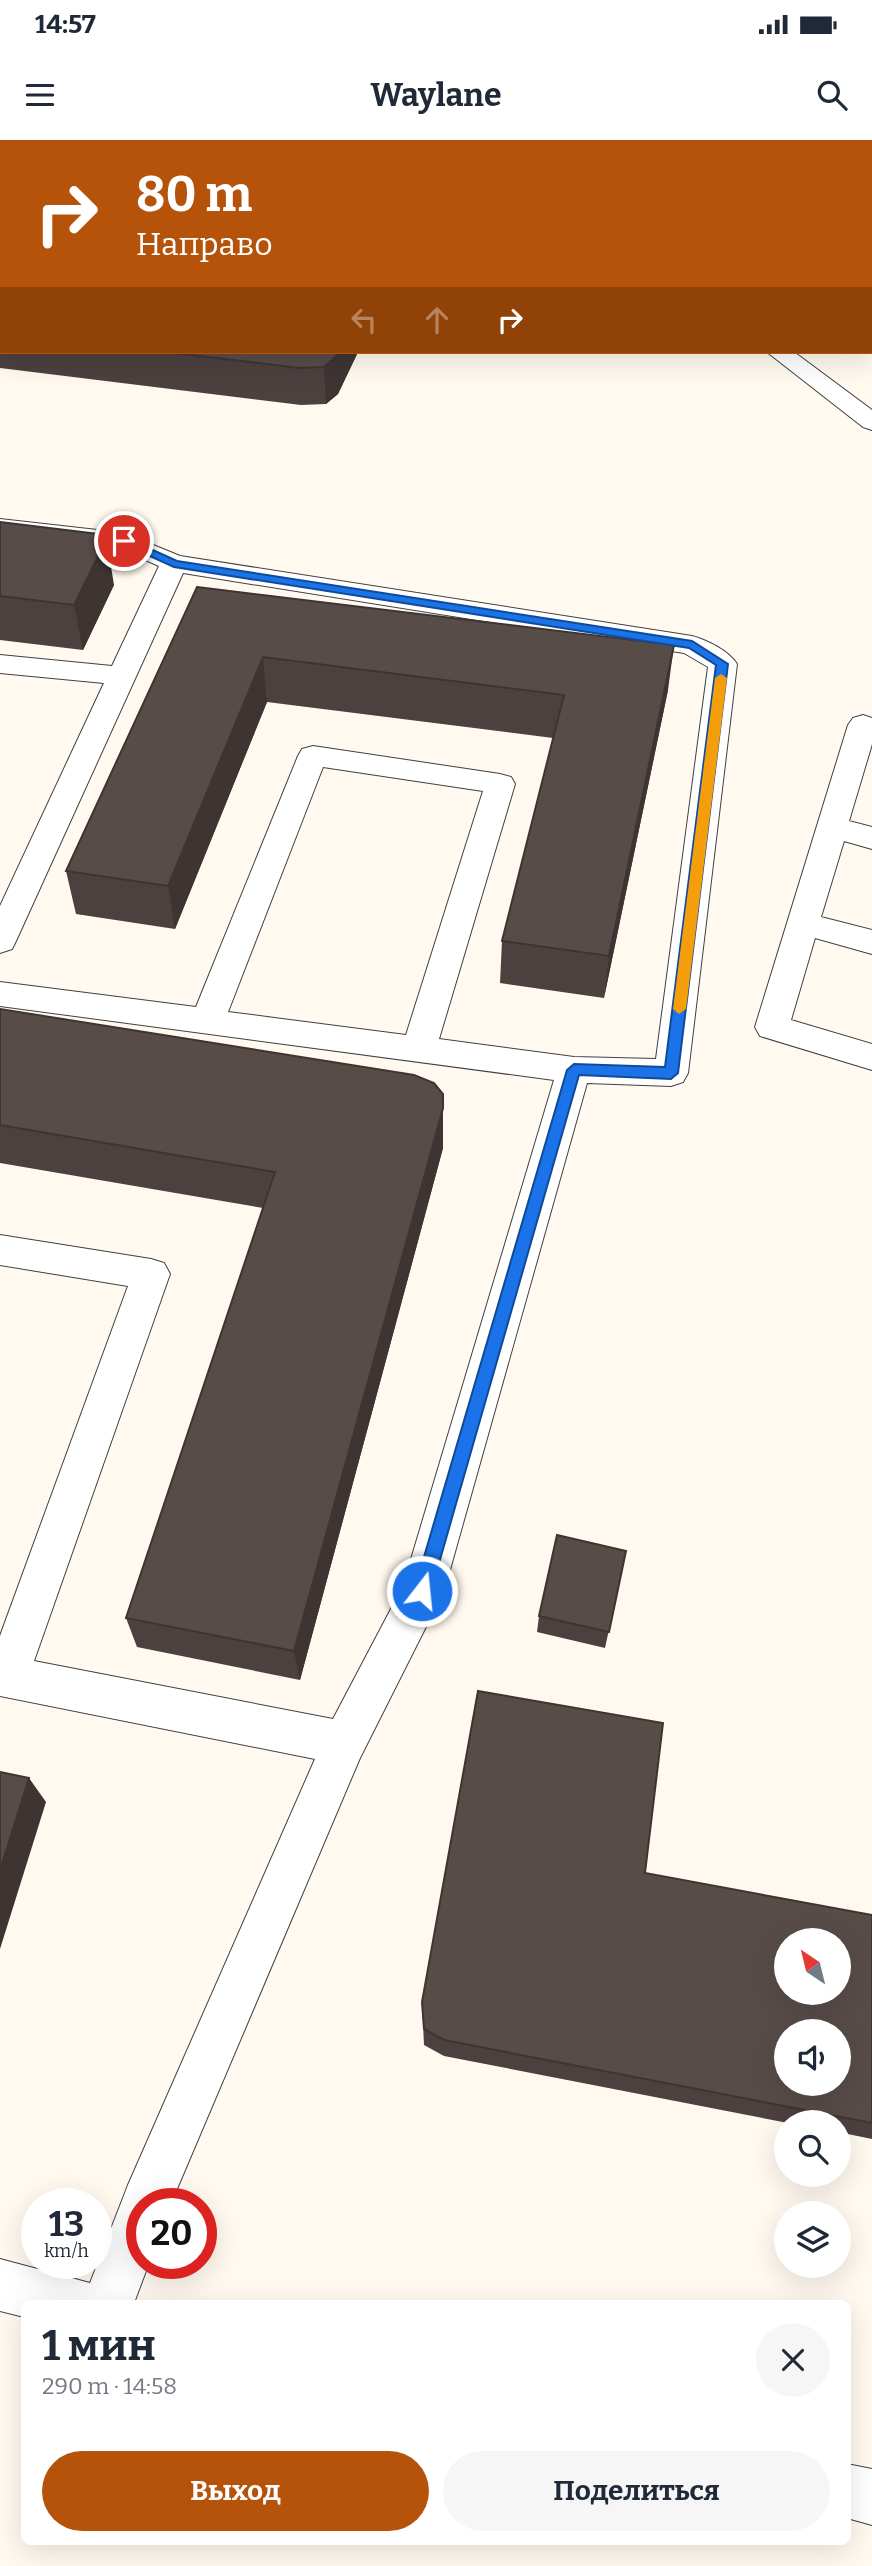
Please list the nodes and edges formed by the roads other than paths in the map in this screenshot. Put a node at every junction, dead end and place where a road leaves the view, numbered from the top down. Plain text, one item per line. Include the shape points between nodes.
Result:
1 (782, 354) edge
2 (872, 422) edge
3 (0, 527) edge
4 (174, 564) junction
5 (0, 664) edge
6 (122, 676) junction
7 (872, 728) edge
8 (832, 827) junction
9 (872, 838) edge
10 (803, 923) junction
11 (0, 941) edge
12 (872, 942) edge
13 (0, 994) edge
14 (207, 1021) junction
15 (419, 1049) junction
16 (872, 1057) edge
17 (574, 1070) junction
18 (0, 1250) edge
19 (4, 1675) edge
20 (344, 1743) junction
21 (152, 2188) edge
22 (126, 2257) edge
23 (0, 2285) edge
24 (63, 2300) edge
25 (109, 2300) edge
26 (851, 2492) edge
27 (872, 2497) edge

1 - 2 street
3 - 4 street via 124,541
4 - 6 street
4 - 17 street via 692,645 723,664 671,1073
5 - 6 street
6 - 11 street
7 - 8 street via 863,725
8 - 9 street
8 - 10 street
10 - 12 street
10 - 16 street via 772,1027
13 - 14 street
14 - 15 street
14 - 15 street via 313,756 500,783
15 - 17 street
17 - 20 street via 422,1591
18 - 19 street via 151,1274
19 - 20 street
20 - 21 street
22 - 25 street
23 - 24 street
26 - 27 street

